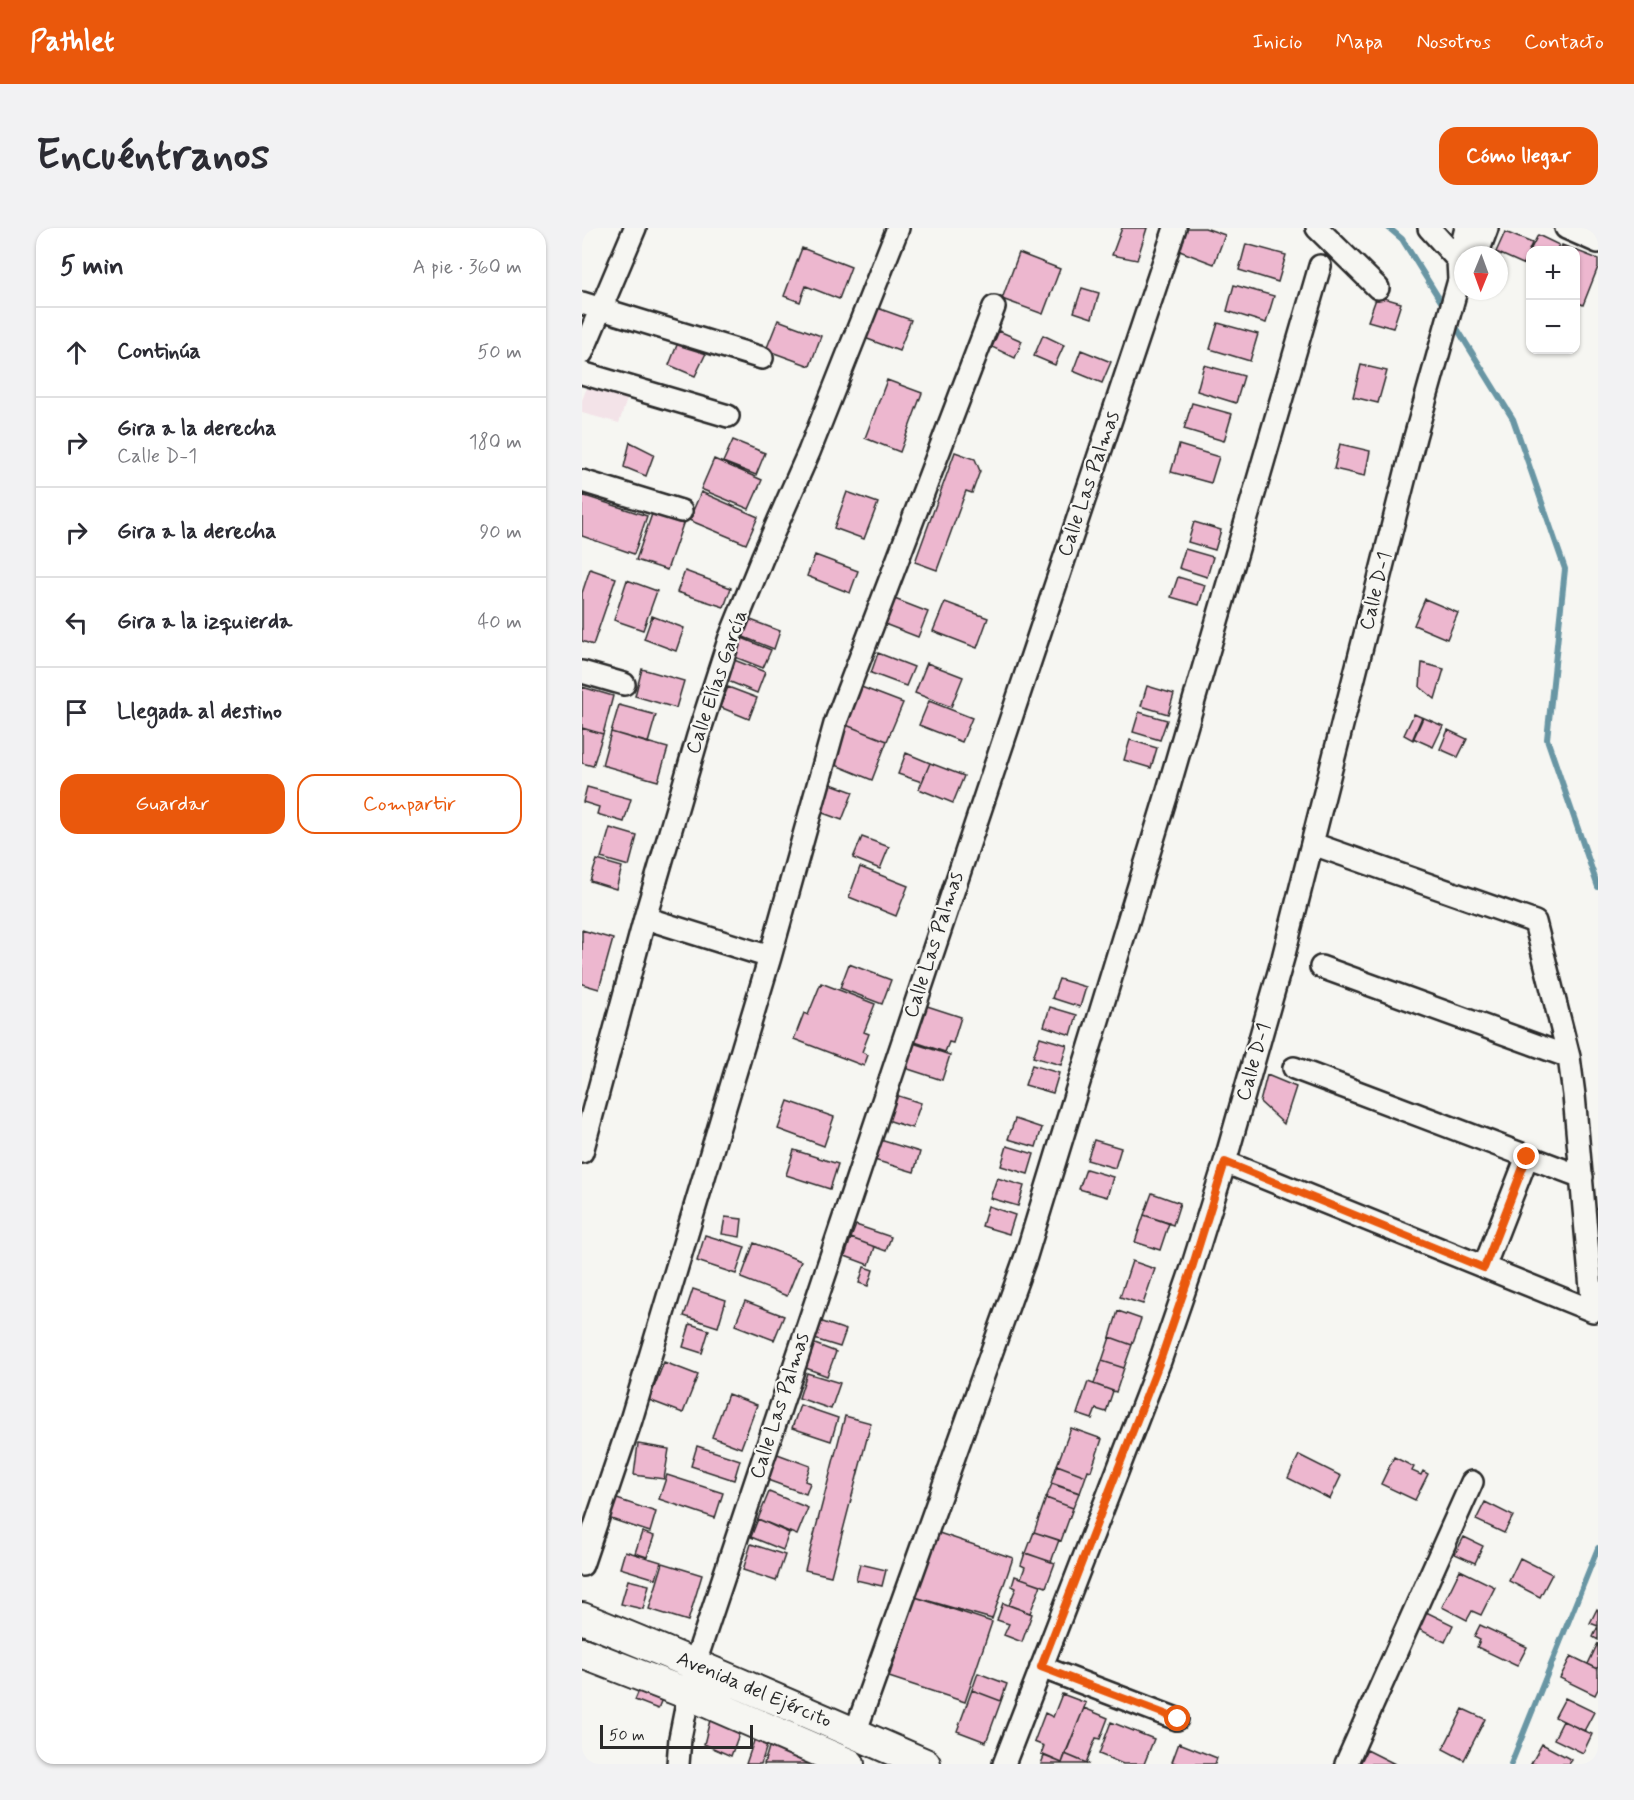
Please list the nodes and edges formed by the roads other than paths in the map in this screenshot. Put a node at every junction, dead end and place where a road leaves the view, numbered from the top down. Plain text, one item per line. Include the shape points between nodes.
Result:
1 (635, 228) edge
2 (898, 228) edge
3 (1175, 228) edge
4 (1317, 228) edge
5 (1430, 228) edge
6 (1466, 228) edge
7 (1487, 228) edge
8 (1566, 228) edge
9 (1598, 242) edge
10 (1465, 246) edge
11 (1477, 246) edge
12 (1454, 256) edge
13 (1320, 266) dead end
14 (1378, 288) dead end
15 (1454, 299) edge
16 (591, 306) edge
17 (994, 308) dead end
18 (582, 353) edge
19 (762, 358) dead end
20 (582, 373) edge
21 (728, 416) dead end
22 (582, 481) edge
23 (681, 511) dead end
24 (582, 672) edge
25 (624, 684) dead end
26 (1312, 844) junction
27 (645, 918) junction
28 (770, 957) junction
29 (1321, 967) dead end
30 (1569, 1057) junction
31 (1294, 1068) dead end
32 (582, 1152) edge
33 (1527, 1157) junction
34 (1225, 1162) junction
35 (1582, 1177) junction
36 (1484, 1268) junction
37 (1472, 1482) dead end
38 (582, 1565) edge
39 (582, 1618) edge
40 (582, 1653) edge
41 (695, 1663) junction
42 (1041, 1667) junction
43 (688, 1694) junction
44 (1178, 1719) dead end
45 (855, 1733) junction
46 (837, 1761) edge
47 (678, 1764) edge
48 (925, 1764) edge
49 (1004, 1764) edge
50 (1346, 1764) edge

1 - 16 street
2 - 27 street, Calle Elías García via 729,640
3 - 41 street, Calle Las Palmas
4 - 14 street
5 - 12 street
6 - 10 street
7 - 11 street
8 - 9 street
13 - 45 street via 1166,797 1026,1256
15 - 26 street, Calle D-1
16 - 18 street
16 - 19 street
17 - 28 street via 835,724
20 - 21 street
22 - 23 street
24 - 25 street
26 - 30 street via 1534,922
26 - 34 street, Calle D-1
27 - 28 street
27 - 32 street, Calle Elías García
28 - 38 street via 631,1420
29 - 30 street
30 - 35 street
31 - 33 street
33 - 35 street
33 - 36 street
34 - 36 street
34 - 42 street, Calle D-1 via 1160,1361
35 - 36 street via 1593,1311
37 - 50 street
39 - 41 main road, Avenida del Ejército
40 - 43 main road, Avenida del Ejército
41 - 43 street, Calle Las Palmas
41 - 45 main road, Avenida del Ejército
42 - 44 street
42 - 49 street, Calle D-1
43 - 46 main road, Avenida del Ejército
43 - 47 street, Calle Las Palmas
45 - 48 main road, Avenida del Ejército

